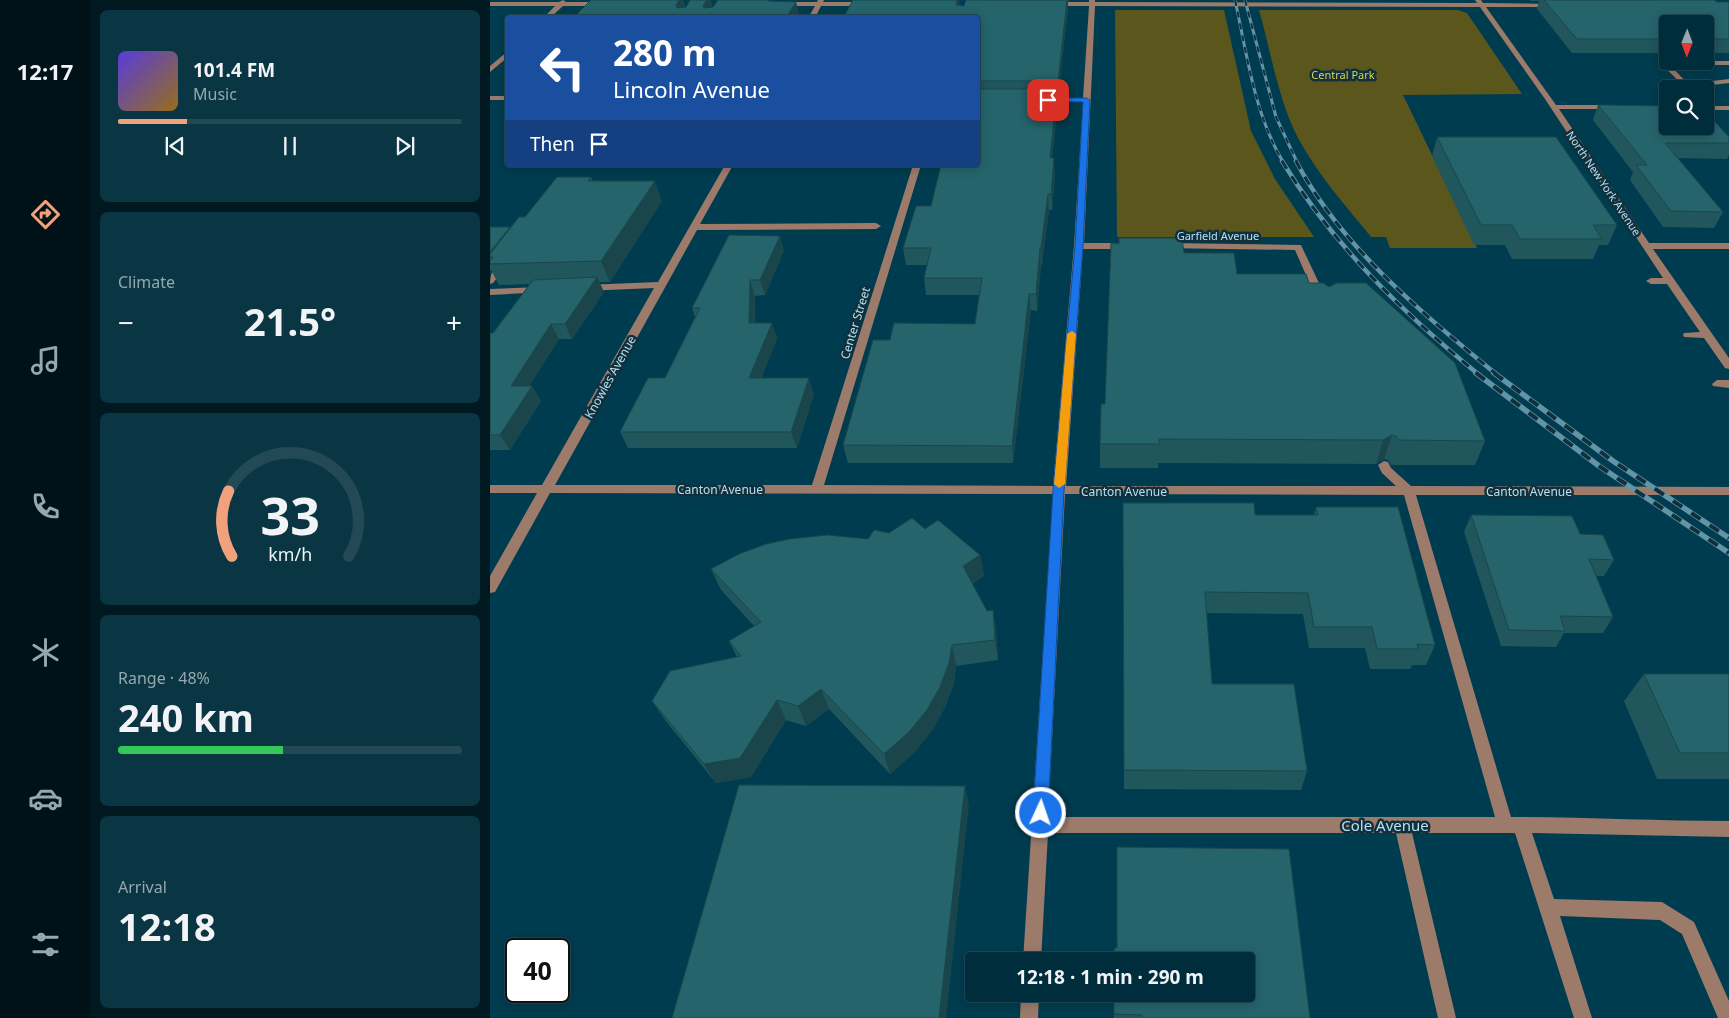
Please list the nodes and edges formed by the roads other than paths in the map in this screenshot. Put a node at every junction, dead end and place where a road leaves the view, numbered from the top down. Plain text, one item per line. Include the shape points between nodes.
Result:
1 (563, 2) edge
2 (820, 2) edge
3 (1092, 2) edge
4 (1305, 2) edge
5 (1355, 2) edge
6 (1480, 3) edge
7 (490, 4) edge
8 (608, 4) edge
9 (770, 4) edge
10 (878, 4) edge
11 (1044, 4) edge
12 (1561, 5) edge
13 (549, 15) edge
14 (813, 15) edge
15 (505, 56) edge
16 (1729, 63) edge
17 (490, 70) edge
18 (1729, 81) edge
19 (490, 98) edge
20 (505, 98) edge
21 (1036, 100) edge
22 (1086, 100) junction
23 (1554, 107) junction
24 (1618, 107) edge
25 (1714, 108) edge
26 (1729, 108) edge
27 (728, 167) edge
28 (916, 167) edge
29 (876, 226) dead end
30 (695, 227) junction
31 (1079, 246) junction
32 (1134, 246) edge
33 (1154, 246) edge
34 (1646, 246) junction
35 (1729, 246) edge
36 (508, 258) edge
37 (490, 281) edge
38 (1651, 281) dead end
39 (1670, 281) junction
40 (662, 285) junction
41 (557, 289) edge
42 (576, 289) edge
43 (490, 292) edge
44 (1325, 306) edge
45 (1688, 335) dead end
46 (1707, 335) junction
47 (1729, 366) edge
48 (1717, 384) dead end
49 (1729, 384) edge
50 (1384, 464) edge
51 (548, 488) junction
52 (490, 489) edge
53 (817, 489) junction
54 (1059, 491) junction
55 (1410, 491) junction
56 (1729, 491) edge
57 (490, 588) edge
58 (1040, 825) junction
59 (1402, 825) junction
60 (1513, 825) junction
61 (1729, 829) edge
62 (1548, 907) junction
63 (1033, 952) edge
64 (1029, 1002) edge
65 (1028, 1018) edge
66 (1447, 1018) edge
67 (1583, 1018) edge
68 (1727, 1018) edge

1 - 7 street
1 - 8 street
1 - 13 street
2 - 9 street
2 - 10 street
2 - 14 street
3 - 4 street
3 - 11 street
3 - 22 street
4 - 5 street
5 - 6 street
6 - 12 street
6 - 23 street, North New York Avenue
15 - 17 street
16 - 18 street via 1664,63 1686,86
19 - 20 street
21 - 22 street
22 - 31 street
23 - 24 street
23 - 34 street, North New York Avenue
25 - 26 street
27 - 30 street, Knowles Avenue
28 - 53 street, Center Street
29 - 30 street
30 - 40 street, Knowles Avenue
31 - 32 street
31 - 54 street
33 - 44 street, Garfield Avenue via 1298,246
34 - 35 street
34 - 39 street, North New York Avenue
36 - 37 street
38 - 39 street
39 - 46 street, North New York Avenue
40 - 42 street
40 - 51 street, Knowles Avenue
41 - 43 street
45 - 46 street
46 - 47 street, North New York Avenue
48 - 49 street
50 - 55 street via 1386,470
51 - 52 street, Canton Avenue
51 - 53 street, Canton Avenue
51 - 57 street, Knowles Avenue
53 - 54 street, Canton Avenue
54 - 55 street, Canton Avenue
54 - 58 street
55 - 56 street, Canton Avenue
55 - 60 street
58 - 59 street, Cole Avenue
58 - 63 street
59 - 60 street, Cole Avenue
59 - 66 street
60 - 61 street, Cole Avenue
60 - 62 street
62 - 67 street
62 - 68 street via 1662,911 1688,928
64 - 65 street

